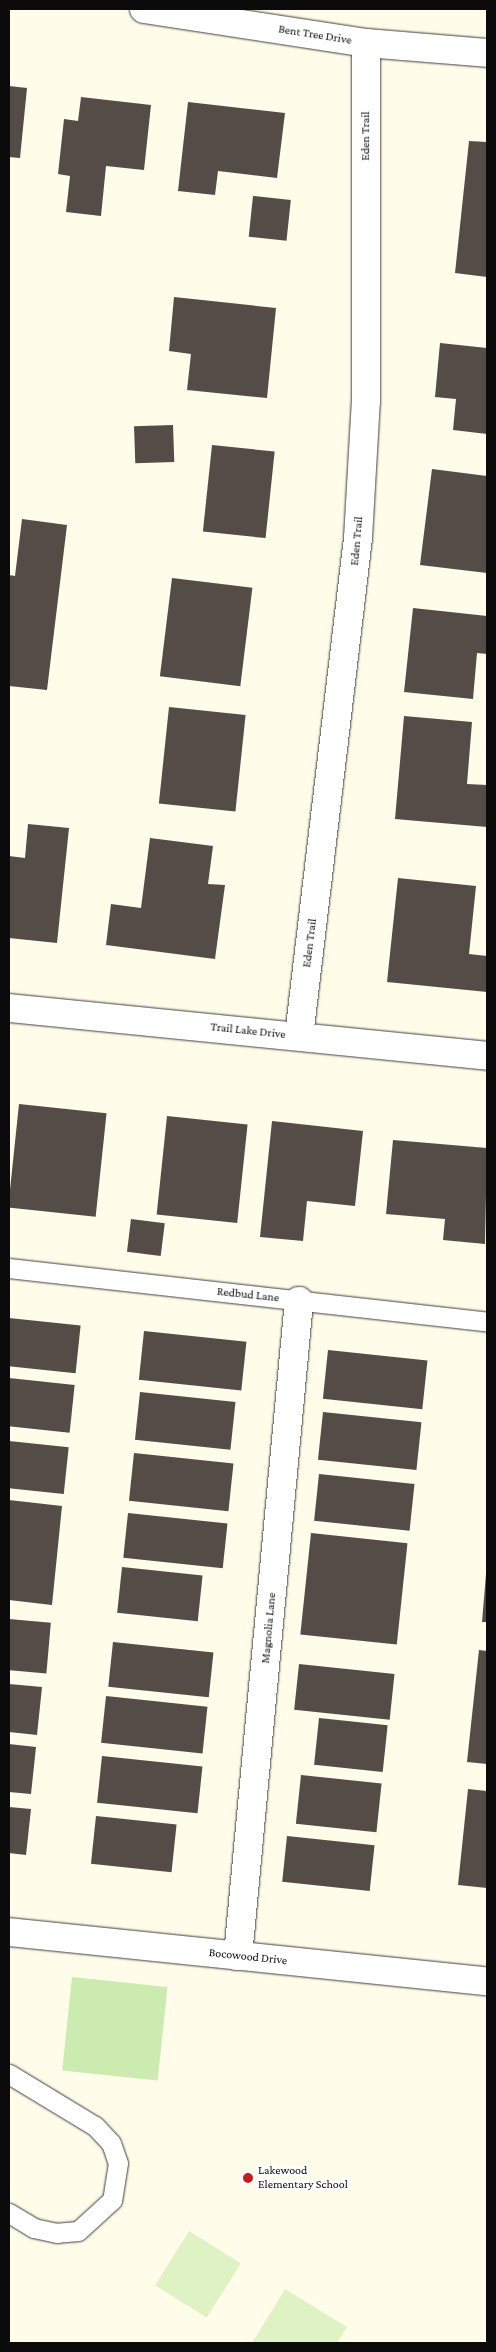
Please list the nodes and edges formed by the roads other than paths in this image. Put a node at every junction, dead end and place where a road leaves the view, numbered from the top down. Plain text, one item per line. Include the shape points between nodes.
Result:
1 (144, 9) edge
2 (366, 42) junction
3 (487, 53) edge
4 (9, 1008) edge
5 (299, 1036) junction
6 (487, 1056) edge
7 (9, 1268) edge
8 (299, 1301) junction
9 (487, 1322) edge
10 (9, 1932) edge
11 (238, 1956) junction
12 (487, 1981) edge
13 (9, 2074) edge
14 (9, 2212) edge

1 - 2 street, Bent Tree Drive
2 - 3 street, Bent Tree Drive
2 - 5 street, Eden Trail via 366,401 358,538
4 - 5 street, Trail Lake Drive
5 - 6 street, Trail Lake Drive
7 - 8 lane, Redbud Lane
8 - 9 lane, Redbud Lane
8 - 11 street, Magnolia Lane
10 - 11 street, Bocowood Drive
11 - 12 street, Bocowood Drive
13 - 14 lane via 95,2126 111,2143 118,2163 112,2200 78,2231 57,2233 34,2228

